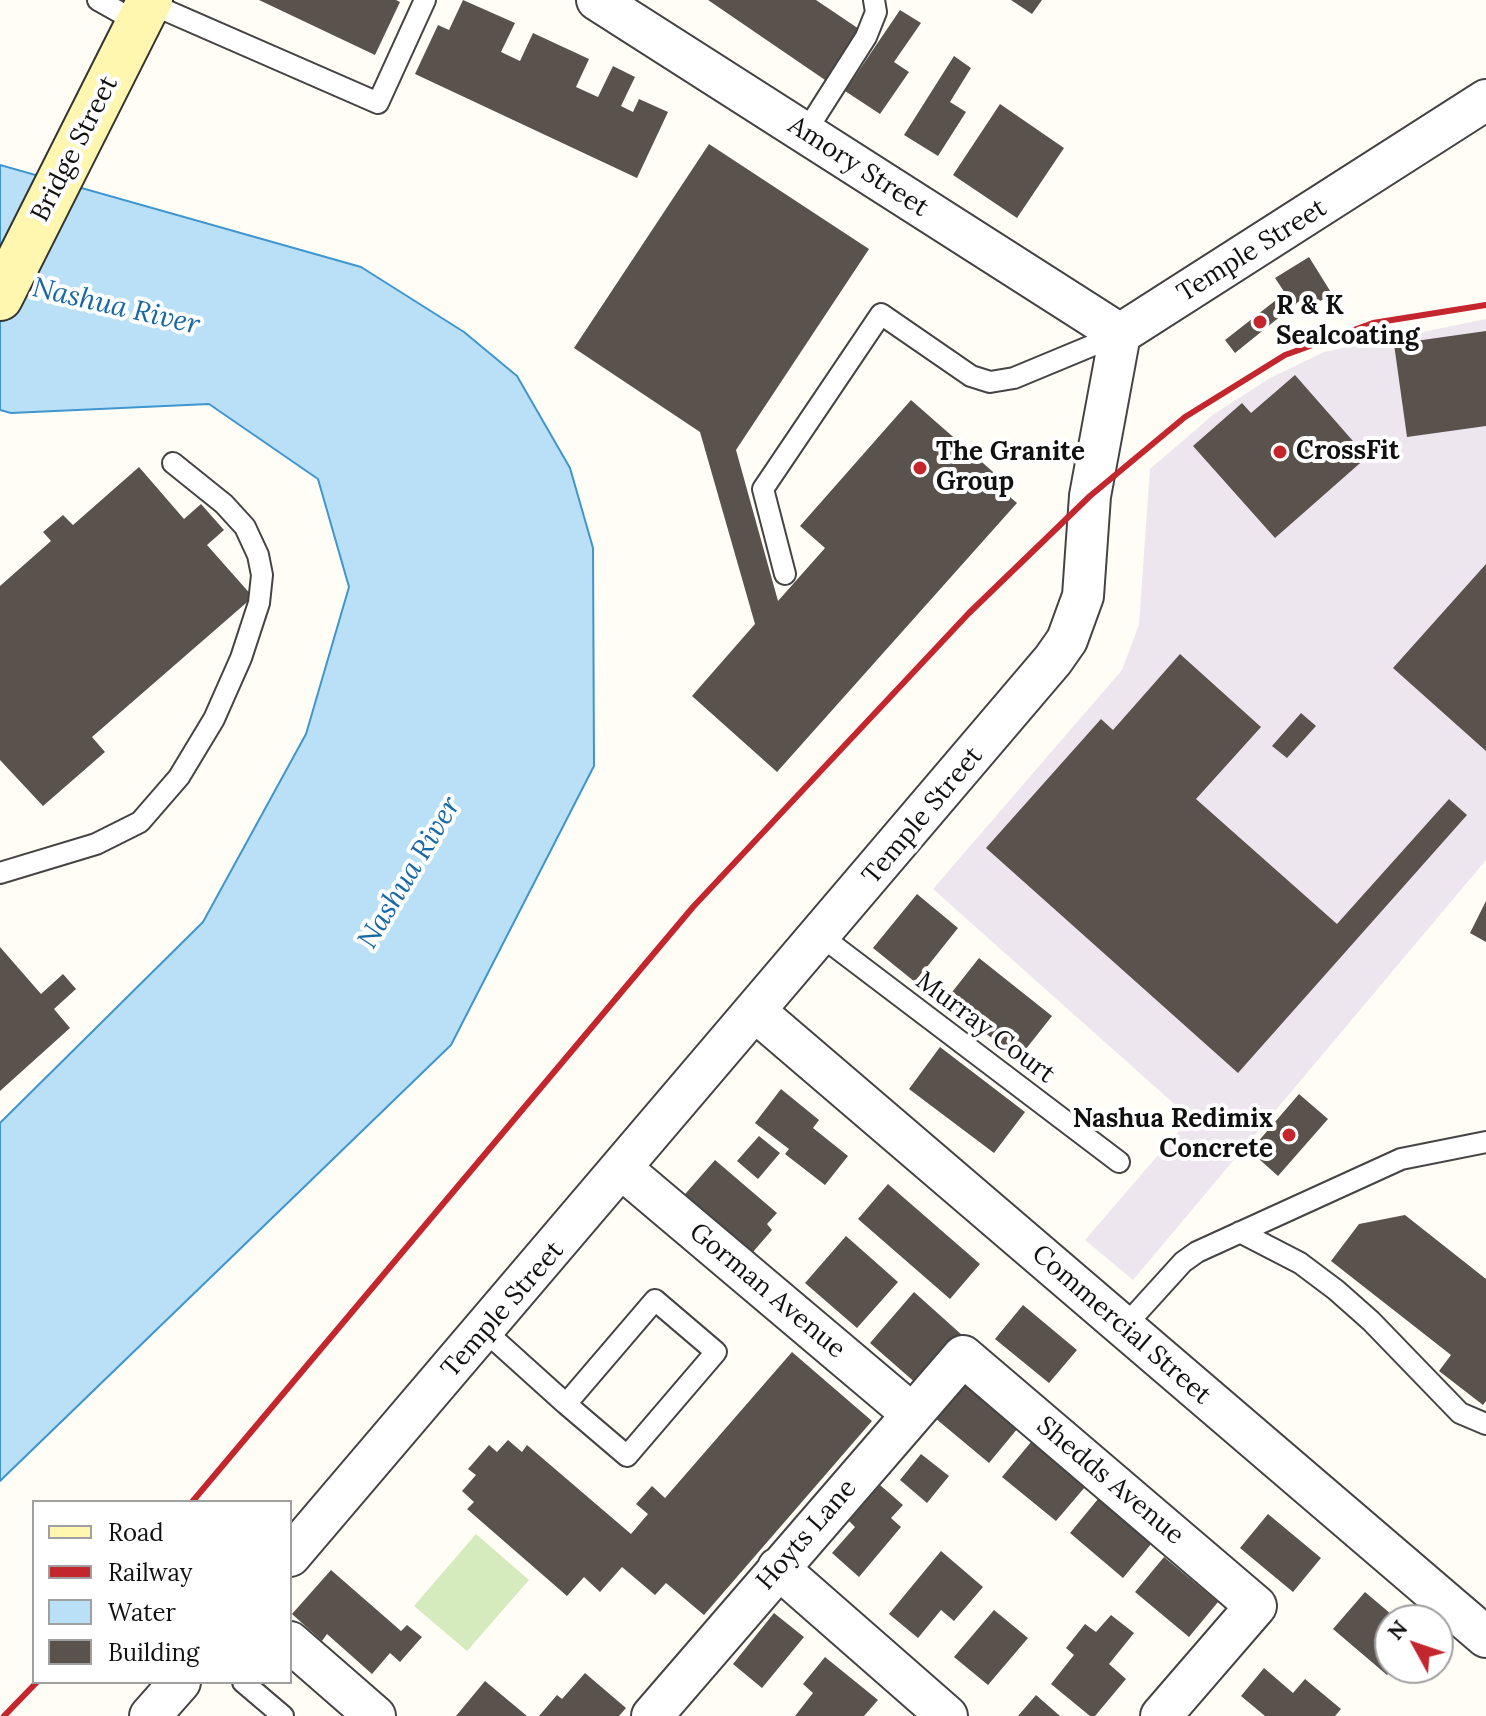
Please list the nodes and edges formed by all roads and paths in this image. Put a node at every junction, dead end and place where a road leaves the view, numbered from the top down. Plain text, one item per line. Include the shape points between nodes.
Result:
1 (98, 0) edge
2 (425, 0) edge
3 (597, 0) edge
4 (874, 0) edge
5 (146, 9) edge
6 (644, 12) edge
7 (1486, 100) edge
8 (805, 133) junction
9 (0, 298) edge
10 (1120, 334) junction
11 (173, 463) dead end
12 (785, 574) dead end
13 (0, 873) edge
14 (821, 936) junction
15 (756, 1012) junction
16 (1486, 1142) edge
17 (1119, 1162) dead end
18 (622, 1169) junction
19 (1240, 1232) junction
20 (1124, 1327) junction
21 (485, 1331) junction
22 (963, 1356) joint
23 (566, 1404) junction
24 (911, 1413) junction
25 (1486, 1424) edge
26 (292, 1554) edge
27 (778, 1568) junction
28 (1486, 1637) edge
29 (292, 1644) edge
30 (178, 1684) edge
31 (245, 1684) edge
32 (150, 1716) edge
33 (283, 1716) edge
34 (375, 1716) edge
35 (652, 1716) edge
36 (947, 1716) edge
37 (1161, 1716) edge

1 - 5 lane
2 - 5 lane via 378,103
3 - 6 street, Amory Street
4 - 8 lane via 876,12 866,37
5 - 9 street, Bridge Street
6 - 8 street, Amory Street
7 - 10 street, Temple Street
8 - 10 street, Amory Street
10 - 12 lane via 1014,378 990,382 971,376 881,314 763,489
10 - 14 street, Temple Street via 1090,496 1083,596 1067,640
11 - 13 lane via 224,504 245,527 258,555 259,603 241,658 214,719 179,777 140,822 96,844
14 - 15 street, Temple Street
14 - 17 lane, Murray Court
15 - 18 street, Temple Street
15 - 20 street, Commercial Street
16 - 19 lane via 1401,1159
18 - 21 street, Temple Street
18 - 24 street, Gorman Avenue
19 - 20 lane via 1183,1262
19 - 25 lane via 1300,1263 1336,1290 1460,1413
20 - 28 street, Commercial Street
21 - 23 lane
21 - 26 street, Temple Street
22 - 24 street, Hoyts Lane
22 - 37 street, Shedds Avenue via 1256,1606
23 - 23 lane via 627,1456 716,1352 655,1300
24 - 27 street, Hoyts Lane
27 - 35 street, Hoyts Lane
27 - 36 street
29 - 34 street
30 - 32 street
31 - 33 lane

